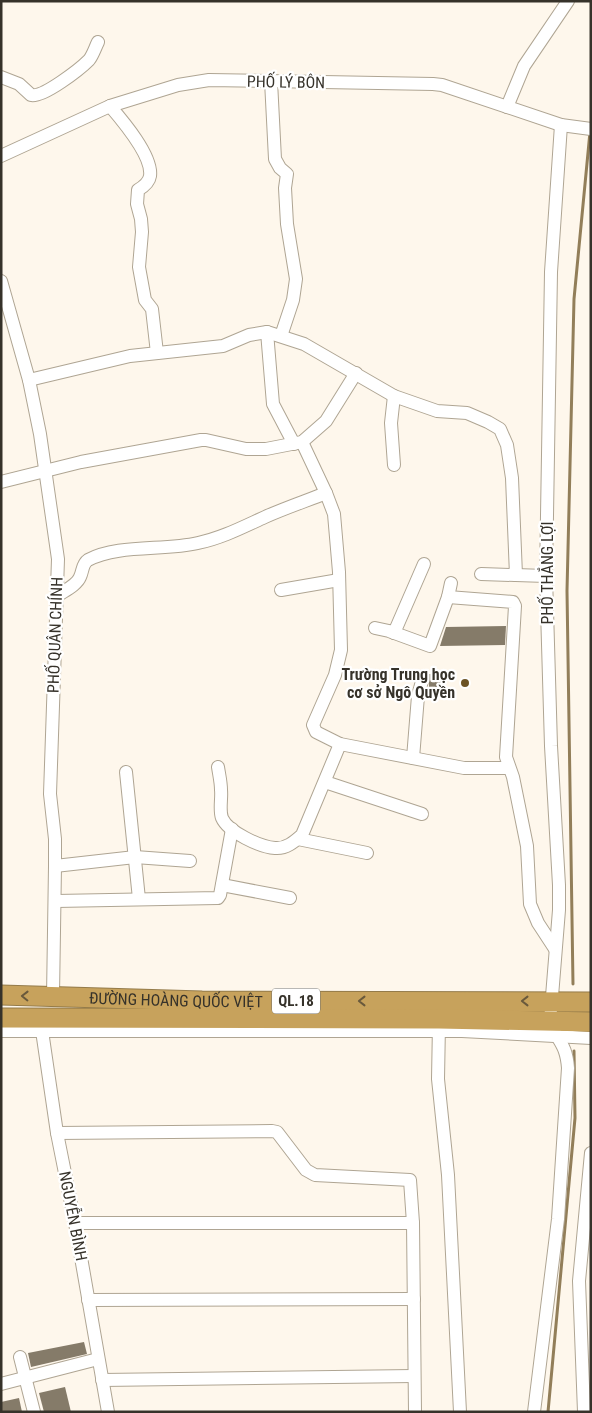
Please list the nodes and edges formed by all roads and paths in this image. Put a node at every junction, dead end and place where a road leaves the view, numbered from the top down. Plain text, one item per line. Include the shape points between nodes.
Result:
1 (568, 1) edge
2 (98, 42) dead end
3 (1, 77) edge
4 (271, 81) junction
5 (110, 106) junction
6 (507, 107) junction
7 (561, 125) junction
8 (585, 128) edge
9 (1, 156) edge
10 (1, 281) edge
11 (268, 332) junction
12 (281, 336) junction
13 (158, 353) junction
14 (356, 373) junction
15 (29, 380) junction
16 (394, 396) junction
17 (298, 443) junction
18 (394, 465) dead end
19 (46, 472) junction
20 (1, 482) edge
21 (326, 493) junction
22 (424, 564) dead end
23 (481, 574) dead end
24 (516, 575) junction
25 (546, 576) junction
26 (339, 580) junction
27 (451, 583) dead end
28 (281, 590) dead end
29 (57, 596) junction
30 (448, 597) junction
31 (374, 628) dead end
32 (394, 633) junction
33 (422, 681) dead end
34 (340, 744) junction
35 (413, 758) junction
36 (218, 767) dead end
37 (509, 768) junction
38 (126, 772) dead end
39 (325, 782) junction
40 (422, 814) dead end
41 (232, 829) junction
42 (298, 839) junction
43 (367, 852) dead end
44 (135, 858) junction
45 (190, 861) dead end
46 (55, 866) junction
47 (222, 885) junction
48 (290, 898) dead end
49 (139, 899) junction
50 (56, 901) junction
51 (555, 949) junction
52 (1, 995) edge
53 (53, 996) junction
54 (551, 1001) junction
55 (591, 1002) edge
56 (1, 1018) edge
57 (591, 1022) edge
58 (41, 1025) junction
59 (439, 1025) junction
60 (554, 1029) junction
61 (1, 1031) edge
62 (591, 1038) edge
63 (57, 1133) junction
64 (590, 1160) edge
65 (75, 1223) junction
66 (413, 1223) junction
67 (414, 1299) junction
68 (88, 1300) junction
69 (20, 1357) dead end
70 (98, 1360) junction
71 (414, 1376) junction
72 (26, 1377) junction
73 (102, 1380) junction
74 (1, 1384) edge
75 (34, 1412) edge
76 (108, 1412) edge
77 (415, 1412) edge
78 (460, 1412) edge
79 (534, 1412) edge
80 (584, 1412) edge

1 - 6 street via 524,66
2 - 3 street via 90,59 40,94 31,95 19,84
4 - 5 street, PHỐ LÝ BÔN via 196,81
4 - 6 street, PHỐ LÝ BÔN via 433,84
4 - 12 street via 275,159 287,174 287,224 296,279
5 - 9 street, PHỐ LÝ BÔN
5 - 13 street via 129,129 149,168 148,182 138,190 142,232 140,267 145,300 152,309
6 - 7 street, PHỐ LÝ BÔN
7 - 8 street, PHỐ LÝ BÔN
7 - 25 street, PHỐ THẮNG LỢI via 551,272
10 - 15 street, PHỐ QUÂN CHÍNH
11 - 12 street
11 - 13 street via 249,335 223,346
11 - 17 street via 273,404
12 - 14 street via 304,344
13 - 15 street via 130,356
14 - 16 street
14 - 17 street via 326,421
15 - 19 street, PHỐ QUÂN CHÍNH
16 - 18 street via 391,423
16 - 24 street via 437,411 468,413 500,429 507,445 512,478
17 - 19 street via 246,449 201,440 81,462
17 - 21 street
19 - 20 street
19 - 29 street, PHỐ QUÂN CHÍNH via 58,559
21 - 26 street via 334,514
21 - 29 street via 199,543 171,548 129,549 89,560 77,581
22 - 32 street
23 - 24 street
24 - 25 street
25 - 51 street, PHỐ THẮNG LỢI via 559,885
26 - 28 street
26 - 34 street via 341,650 335,675 312,725 316,732
27 - 30 street
29 - 46 street, PHỐ QUÂN CHÍNH via 50,794
30 - 32 street via 430,646
30 - 37 street via 512,602 515,606 506,757
31 - 32 street
33 - 35 street
34 - 35 street
34 - 39 street
35 - 37 street via 464,768
36 - 41 street via 222,791 221,817
37 - 51 street via 527,846 530,904
38 - 44 street
39 - 40 street
39 - 42 street
41 - 42 street via 259,844 275,848
41 - 47 street
42 - 43 street
44 - 45 street
44 - 46 street
44 - 49 street
46 - 50 street, PHỐ QUÂN CHÍNH
47 - 48 street
47 - 49 street via 218,898
49 - 50 street
50 - 53 street, PHỐ QUÂN CHÍNH
51 - 54 street, PHỐ THẮNG LỢI
53 -> 52 highway, ĐƯỜNG HOÀNG QUỐC VIỆT / QL.18
54 -> 53 highway, ĐƯỜNG HOÀNG QUỐC VIỆT / QL.18 via 202,1001
54 - 55 highway, ĐƯỜNG HOÀNG QUỐC VIỆT / QL.18
54 - 60 street, PHỐ THẮNG LỢI
56 - 58 highway, ĐƯỜNG HOÀNG QUỐC VIỆT / QL.18
57 - 60 highway, ĐƯỜNG HOÀNG QUỐC VIỆT / QL.18
58 - 59 highway, ĐƯỜNG HOÀNG QUỐC VIỆT / QL.18
58 - 61 street
58 - 63 street, NGUYỄN BÌNH
59 - 60 highway, ĐƯỜNG HOÀNG QUỐC VIỆT / QL.18
59 - 78 street via 438,1079 448,1175
60 - 62 street
60 - 79 street via 567,1054 567,1085 558,1218
63 - 65 street, NGUYỄN BÌNH
63 - 66 street via 278,1132 306,1170 315,1175 410,1180
64 - 80 street via 579,1281
65 - 66 street
65 - 68 street, NGUYỄN BÌNH
66 - 67 street
67 - 68 street
67 - 71 street
68 - 70 street, NGUYỄN BÌNH
69 - 72 street
70 - 72 street
70 - 73 street, NGUYỄN BÌNH
71 - 73 street
71 - 77 street
72 - 74 street
72 - 75 street
73 - 76 street, NGUYỄN BÌNH

